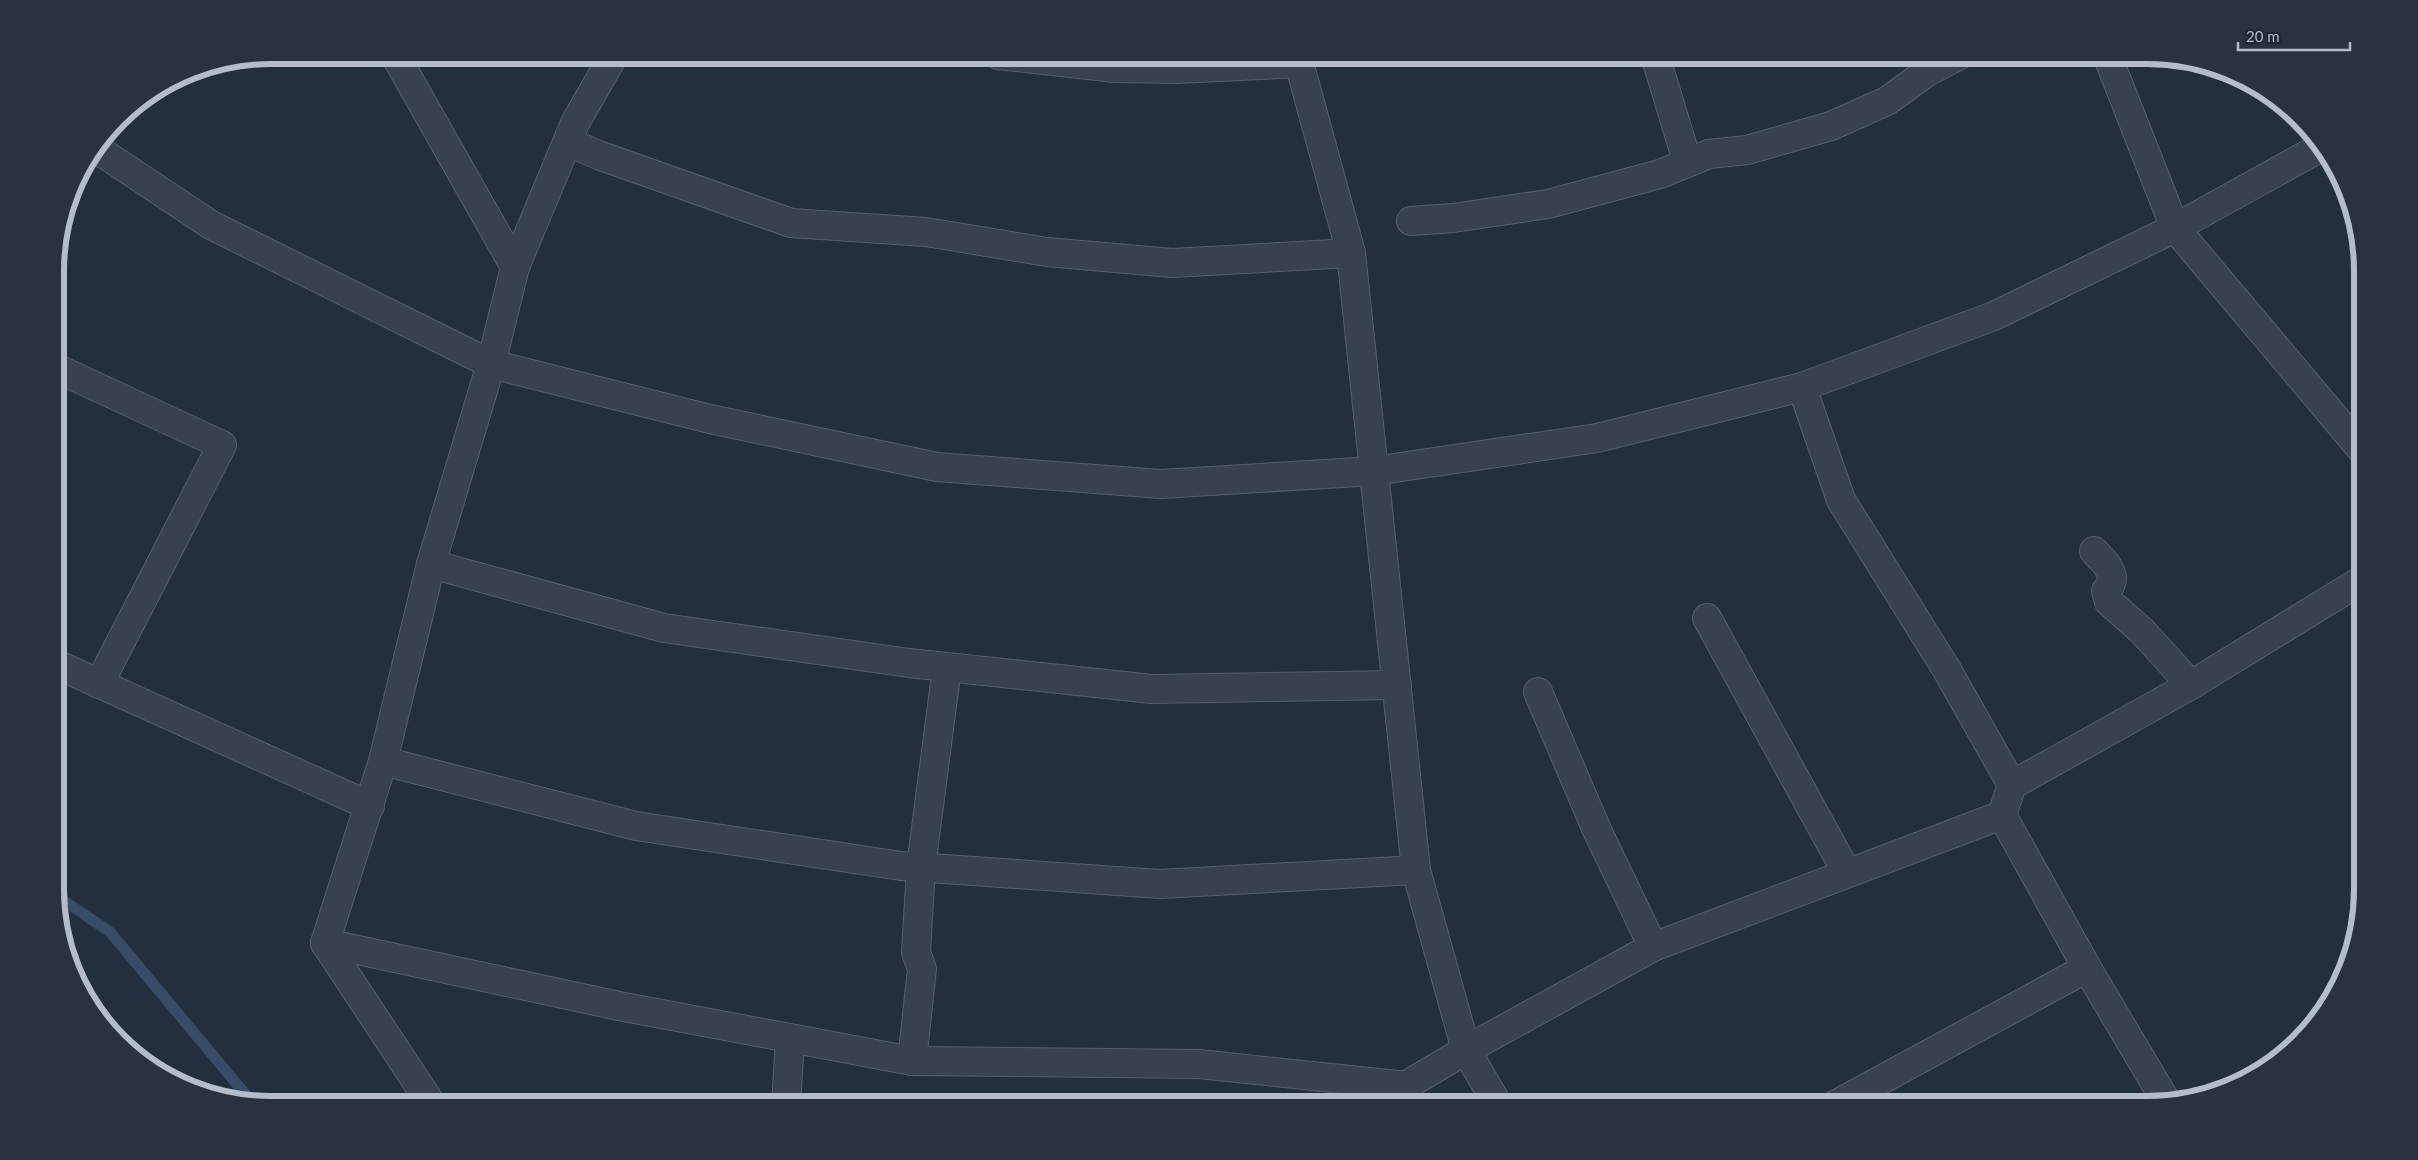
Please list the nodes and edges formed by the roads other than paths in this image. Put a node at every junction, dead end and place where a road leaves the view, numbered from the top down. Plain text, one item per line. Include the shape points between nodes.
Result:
1 (400, 64) edge
2 (609, 64) edge
3 (1079, 64) edge
4 (1238, 64) edge
5 (1299, 64) edge
6 (1658, 64) edge
7 (1943, 64) edge
8 (2110, 64) edge
9 (568, 142) junction
10 (2315, 150) edge
11 (102, 152) edge
12 (1688, 161) junction
13 (1411, 221) dead end
14 (2175, 228) junction
15 (1351, 253) junction
16 (515, 267) junction
17 (491, 364) junction
18 (64, 372) edge
19 (1802, 387) junction
20 (2354, 441) edge
21 (1374, 471) junction
22 (2094, 551) dead end
23 (431, 564) junction
24 (2354, 585) edge
25 (1707, 618) dead end
26 (947, 667) junction
27 (64, 668) edge
28 (99, 684) junction
29 (1397, 685) junction
30 (2191, 685) junction
31 (1538, 692) dead end
32 (383, 760) junction
33 (2012, 785) junction
34 (370, 806) junction
35 (2002, 815) junction
36 (921, 867) junction
37 (1416, 870) junction
38 (1847, 873) junction
39 (325, 943) junction
40 (1653, 947) junction
41 (2087, 968) junction
42 (790, 1039) junction
43 (1466, 1050) junction
44 (912, 1061) junction
45 (1407, 1086) junction
46 (426, 1096) edge
47 (787, 1096) edge
48 (1389, 1096) edge
49 (1493, 1096) edge
50 (1852, 1096) edge
51 (2162, 1096) edge

1 - 16 street
2 - 9 street via 575,123
3 - 4 street via 1177,69
5 - 15 street
6 - 12 street
7 - 12 street via 1887,101 1831,126 1755,148 1709,154
8 - 14 street
9 - 15 street via 791,223 926,232 1047,252 1172,263
9 - 16 street
10 - 14 street
11 - 17 street via 211,225
12 - 13 street via 1660,174 1530,208
14 - 19 street via 1994,316
14 - 20 street
15 - 21 street
16 - 17 street
17 - 21 street via 710,419 936,467 1160,484
17 - 23 street
18 - 28 street via 222,445
19 - 21 street via 1597,438
19 - 33 street via 1841,500 1946,670
21 - 29 street
22 - 30 street via 2106,563 2112,577 2111,586 2106,591 2109,602 2142,631
23 - 26 street via 664,628
23 - 32 street
24 - 30 street
25 - 38 street
26 - 29 street via 1152,689
26 - 36 street
27 - 28 street
28 - 34 street
29 - 37 street
30 - 33 street
31 - 40 street via 1596,828
32 - 34 street
32 - 36 street via 636,826
33 - 35 street
34 - 39 street
35 - 38 street
35 - 41 street
36 - 37 street via 1160,884
36 - 44 street via 916,952 922,969
37 - 43 street
38 - 40 street
39 - 42 street
39 - 46 street
40 - 43 street
41 - 50 street
41 - 51 street
42 - 44 street
42 - 47 street
43 - 45 street
43 - 49 street
44 - 45 street via 1199,1064
45 - 48 street

